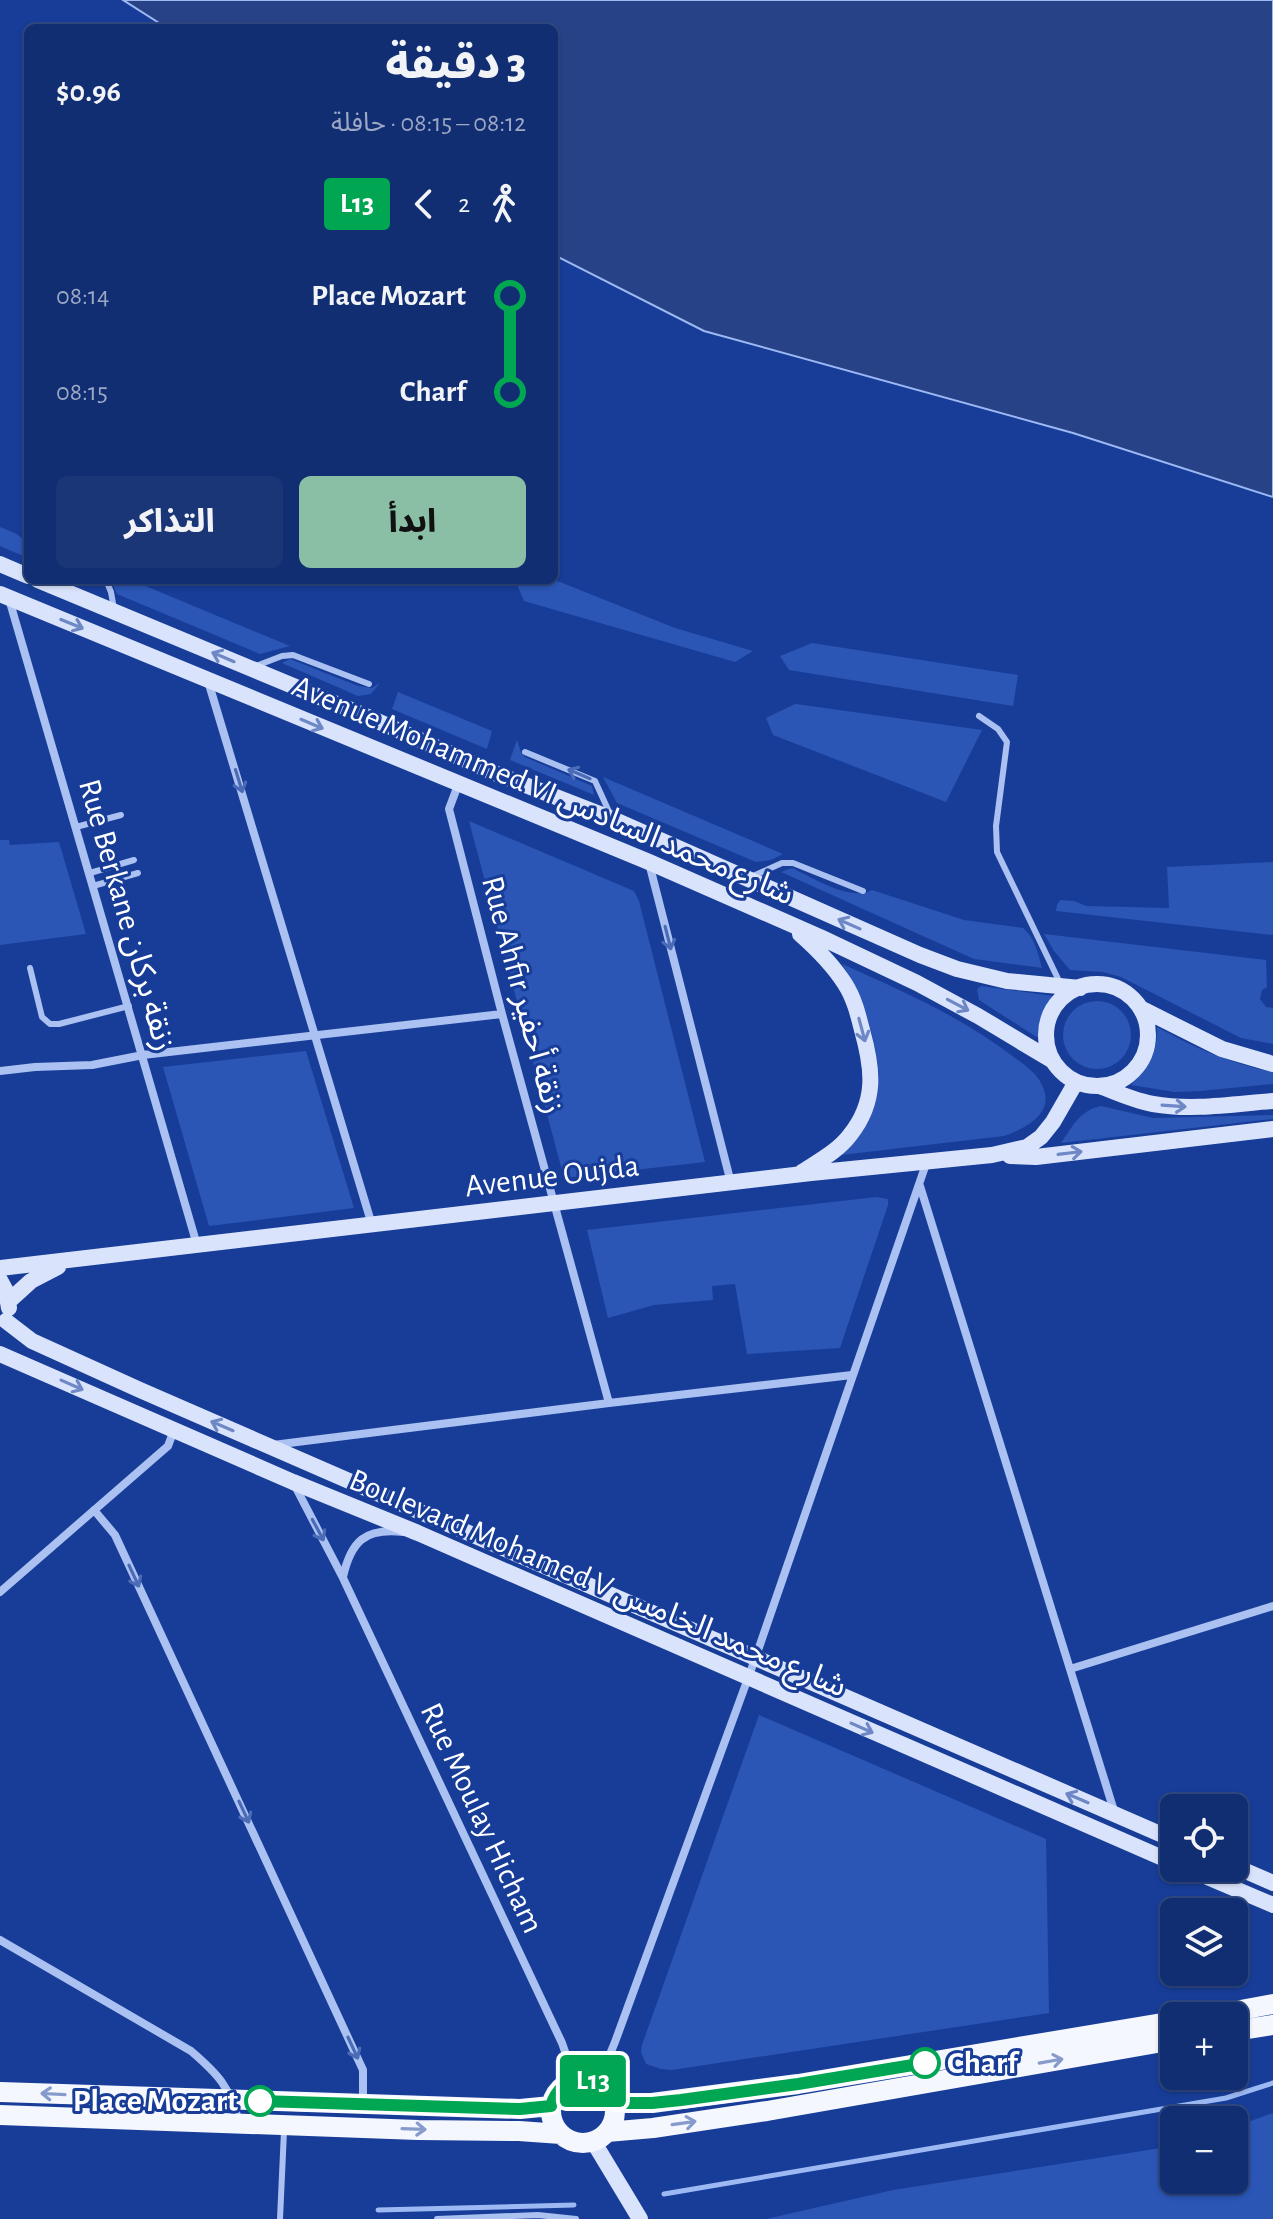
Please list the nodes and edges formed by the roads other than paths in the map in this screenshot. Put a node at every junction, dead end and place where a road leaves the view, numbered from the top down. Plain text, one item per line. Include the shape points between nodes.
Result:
1 (0, 564) edge
2 (24, 574) edge
3 (48, 584) edge
4 (108, 584) edge
5 (4, 596) edge
6 (114, 612) junction
7 (251, 669) junction
8 (208, 680) junction
9 (369, 684) dead end
10 (979, 716) dead end
11 (525, 752) dead end
12 (458, 785) junction
13 (121, 815) dead end
14 (612, 819) junction
15 (76, 827) junction
16 (134, 860) dead end
17 (649, 862) junction
18 (90, 873) junction
19 (138, 873) dead end
20 (747, 879) junction
21 (93, 886) junction
22 (863, 891) dead end
23 (787, 923) junction
24 (30, 968) dead end
25 (1061, 985) junction
26 (1080, 988) junction
27 (129, 1006) junction
28 (1140, 1008) junction
29 (502, 1014) junction
30 (316, 1036) junction
31 (143, 1055) junction
32 (1053, 1061) junction
33 (1273, 1064) edge
34 (0, 1071) edge
35 (1076, 1082) junction
36 (1100, 1086) junction
37 (1273, 1101) edge
38 (1273, 1129) edge
39 (992, 1155) junction
40 (927, 1161) junction
41 (798, 1175) junction
42 (731, 1183) junction
43 (919, 1185) junction
44 (554, 1204) junction
45 (372, 1225) junction
46 (197, 1245) junction
47 (74, 1260) junction
48 (0, 1268) edge
49 (0, 1280) edge
50 (9, 1301) junction
51 (3, 1326) edge
52 (0, 1354) edge
53 (852, 1375) junction
54 (609, 1403) junction
55 (174, 1430) junction
56 (268, 1446) junction
57 (293, 1482) junction
58 (94, 1510) junction
59 (418, 1533) junction
60 (343, 1578) junction
61 (0, 1592) edge
62 (1273, 1606) edge
63 (755, 1659) junction
64 (1070, 1669) junction
65 (748, 1677) junction
66 (1116, 1815) junction
67 (1160, 1834) edge
68 (1160, 1857) edge
69 (1248, 1872) edge
70 (1219, 1882) edge
71 (1273, 1883) edge
72 (1273, 1905) edge
73 (0, 1940) edge
74 (1273, 2004) edge
75 (1248, 2009) edge
76 (1160, 2023) edge
77 (1273, 2025) edge
78 (1248, 2029) edge
79 (1160, 2042) edge
80 (575, 2080) junction
81 (598, 2083) junction
82 (0, 2092) edge
83 (233, 2100) junction
84 (614, 2103) junction
85 (363, 2105) junction
86 (551, 2106) junction
87 (0, 2115) edge
88 (239, 2122) junction
89 (285, 2124) junction
90 (561, 2134) junction
91 (600, 2137) junction
92 (634, 2217) edge
93 (280, 2219) edge
94 (437, 2219) edge
95 (576, 2219) edge

1 - 2 main road
3 - 6 main road, Avenue Mohammed VI شارع محمد السادس
4 - 6 lane
5 -> 8 main road, Avenue Mohammed VI شارع محمد السادس
5 - 15 street, Rue Berkane زنقة بركان
7 -> 6 main road, Avenue Mohammed VI شارع محمد السادس
7 - 9 lane via 293,655
7 - 14 main road, Avenue Mohammed VI شارع محمد السادس
8 -> 12 main road, Avenue Mohammed VI شارع محمد السادس
8 -> 30 street
10 - 25 lane via 1007,742 997,852
14 -> 11 lane via 595,781
12 - 17 main road, Avenue Mohammed VI شارع محمد السادس
12 - 29 street, Rue Ahfir زنقة أحفير via 449,809
13 - 15 lane
14 - 20 main road, Avenue Mohammed VI شارع محمد السادس
15 - 18 street, Rue Berkane زنقة بركان
16 - 18 lane
17 - 23 main road, Avenue Mohammed VI شارع محمد السادس
17 -> 42 street
18 - 21 street, Rue Berkane زنقة بركان
19 - 21 lane
20 - 22 lane via 793,863
25 -> 20 main road, Avenue Mohammed VI شارع محمد السادس via 1007,981 957,969
21 - 27 street, Rue Berkane زنقة بركان
23 -> 32 main road, Avenue Mohammed VI شارع محمد السادس via 917,983
23 -> 41 main road via 846,985 872,1075 867,1105 850,1135
24 - 27 lane via 42,1017 50,1024
25 - 26 main road, Avenue Mohammed VI شارع محمد السادس
26 - 28 main road via 1110,986
26 - 32 main road via 1060,1000 1051,1014 1046,1029
27 - 31 street, Rue Berkane زنقة بركان
28 - 33 main road via 1222,1049
28 - 36 main road via 1147,1024 1142,1059 1132,1073
29 - 30 street
29 - 44 street, Rue Ahfir زنقة أحفير
30 - 31 street
30 - 45 street
31 - 34 street via 92,1065
31 - 46 street, Rue Berkane زنقة بركان
32 - 35 main road
35 - 36 main road
35 - 39 main road, Avenue Oujda via 1041,1137 1027,1147
36 -> 37 main road via 1154,1105
39 -> 38 main road via 1036,1157
39 - 40 main road, Avenue Oujda
40 - 41 main road, Avenue Oujda
40 - 43 street
41 - 42 main road, Avenue Oujda
42 - 44 main road, Avenue Oujda
43 - 53 street
43 - 64 street
44 - 45 main road, Avenue Oujda
44 - 54 street, Rue Ahfir زنقة أحفير
45 - 46 main road, Avenue Oujda
46 - 47 main road, Avenue Oujda
47 - 48 main road, Avenue Oujda
47 - 50 main road via 39,1275
49 - 50 main road
50 - 51 main road
56 -> 51 main road, Boulevard Mohamed V شارع محمد الخامس
52 -> 55 main road, Boulevard Mohamed V شارع محمد الخامس
53 - 54 street
53 - 63 street
54 - 56 street
55 - 57 main road, Boulevard Mohamed V شارع محمد الخامس
55 - 58 street via 168,1446
56 - 63 main road, Boulevard Mohamed V شارع محمد الخامس
57 - 59 main road, Boulevard Mohamed V شارع محمد الخامس
57 -> 60 street, Rue Moulay Hicham
58 - 61 street
58 -> 85 street via 115,1535 363,2070
59 - 60 street via 376,1532 363,1538 347,1557
59 - 65 main road, Boulevard Mohamed V شارع محمد الخامس
60 - 80 street, Rue Moulay Hicham
62 - 64 street
63 - 65 street
66 -> 63 main road, Boulevard Mohamed V شارع محمد الخامس
64 - 66 street
65 -> 68 main road, Boulevard Mohamed V شارع محمد الخامس
65 - 81 street
66 - 67 main road, Boulevard Mohamed V شارع محمد الخامس
69 - 71 main road
70 - 72 main road
73 - 83 street via 191,2051 212,2069
74 - 75 main road
76 - 84 main road via 798,2084
77 - 78 main road
91 -> 79 main road
80 - 81 main road
80 - 86 main road via 560,2088
81 - 84 main road
83 -> 82 main road
83 - 85 main road
83 - 88 street
84 - 91 main road via 612,2123
85 - 86 main road
86 - 90 main road
87 - 88 main road
88 - 89 main road
89 -> 90 main road
89 - 93 lane
90 - 91 main road via 576,2143
91 - 92 main road
94 - 95 lane

